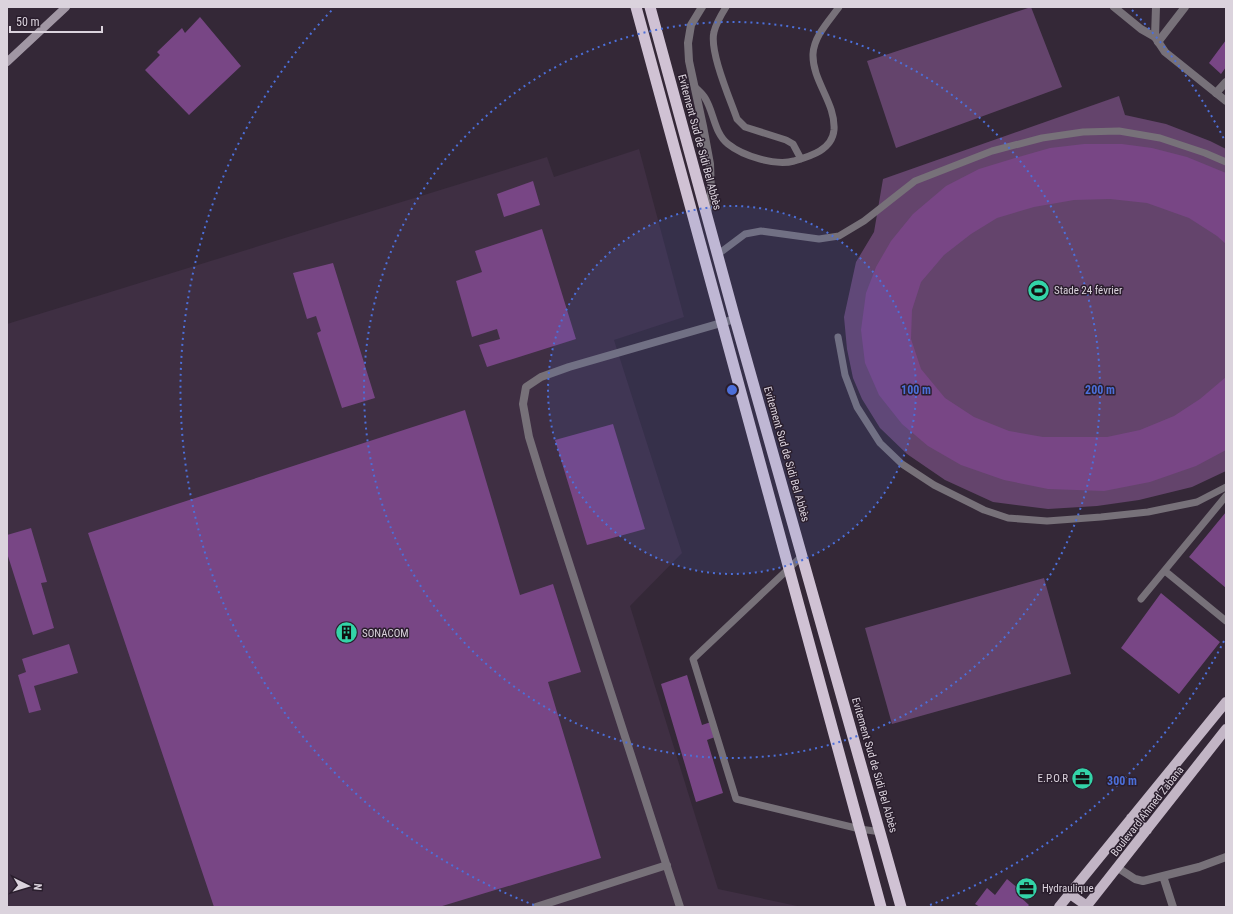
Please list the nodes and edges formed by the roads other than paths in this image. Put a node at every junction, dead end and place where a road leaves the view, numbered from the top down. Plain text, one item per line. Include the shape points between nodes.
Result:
1 (66, 7) edge
2 (636, 7) edge
3 (650, 7) edge
4 (702, 7) edge
5 (726, 7) edge
6 (839, 7) edge
7 (1114, 7) edge
8 (1156, 7) edge
9 (1185, 7) edge
10 (1156, 39) junction
11 (7, 62) edge
12 (1226, 82) edge
13 (695, 87) junction
14 (1216, 93) junction
15 (1226, 101) edge
16 (801, 159) junction
17 (1226, 162) edge
18 (707, 216) junction
19 (710, 229) junction
20 (697, 232) junction
21 (714, 241) junction
22 (701, 246) junction
23 (717, 255) junction
24 (735, 319) junction
25 (722, 323) junction
26 (838, 337) dead end
27 (1226, 487) edge
28 (1226, 496) edge
29 (802, 556) junction
30 (789, 569) junction
31 (1165, 571) junction
32 (1141, 599) dead end
33 (1226, 621) edge
34 (1226, 702) edge
35 (1226, 729) edge
36 (1131, 818) junction
37 (860, 829) junction
38 (1147, 830) junction
39 (881, 832) junction
40 (1226, 857) edge
41 (667, 865) junction
42 (1118, 868) junction
43 (1163, 876) junction
44 (1070, 894) junction
45 (536, 907) edge
46 (680, 907) edge
47 (880, 907) edge
48 (901, 907) edge
49 (1059, 907) edge
50 (1087, 907) edge
51 (1173, 907) edge

1 - 11 main road
2 - 20 highway
3 - 18 highway, Evitement Sud de Sidi Bel Abbès
4 - 13 street via 691,25 688,43
5 - 16 lane via 713,34 715,54 737,119 745,126 793,144
6 - 16 lane via 816,41 813,54 815,69 834,122 833,136 824,148 814,155
7 - 10 street
8 - 10 street
9 - 10 street
10 - 14 street via 1165,52
12 - 14 street
13 - 16 lane via 705,97 719,132 734,149 767,161 791,162
13 - 18 street via 710,164 711,193
14 - 15 street
17 - 23 lane via 1160,138 1119,131 1083,132 1042,138 992,151 915,181 839,236 819,239 761,231 745,234
18 - 19 highway, Evitement Sud de Sidi Bel Abbès
19 - 20 highway via 703,228
19 - 21 highway, Evitement Sud de Sidi Bel Abbès
20 - 22 highway
21 - 22 highway
21 - 23 highway, Evitement Sud de Sidi Bel Abbès
22 - 25 highway
23 - 24 highway, Evitement Sud de Sidi Bel Abbès
24 - 25 street
24 - 29 highway, Evitement Sud de Sidi Bel Abbès
25 - 30 highway
25 - 41 street via 541,377 526,387 523,404 529,437 541,476
26 - 27 lane via 845,375 857,407 880,443 902,464 934,485 984,510 1008,518 1047,521 1101,517 1148,512 1197,502
28 - 31 lane
29 - 30 lane
29 - 39 highway, Evitement Sud de Sidi Bel Abbès
30 - 37 highway
30 - 37 lane via 693,659 736,799
31 - 32 lane
31 - 33 lane
34 - 36 main road, Boulevard Ahmed Zabana
35 - 38 main road, Boulevard Ahmed Zabana
36 - 38 main road
36 - 44 main road, Boulevard Ahmed Zabana
37 - 39 lane
37 - 47 highway
38 - 42 main road, Boulevard Ahmed Zabana
39 - 48 highway, Evitement Sud de Sidi Bel Abbès
40 - 43 street
41 - 45 street
41 - 46 street
42 - 43 street via 1143,881
42 - 50 main road, Boulevard Ahmed Zabana
43 - 51 street
44 - 49 main road, Boulevard Ahmed Zabana
44 - 50 main road

